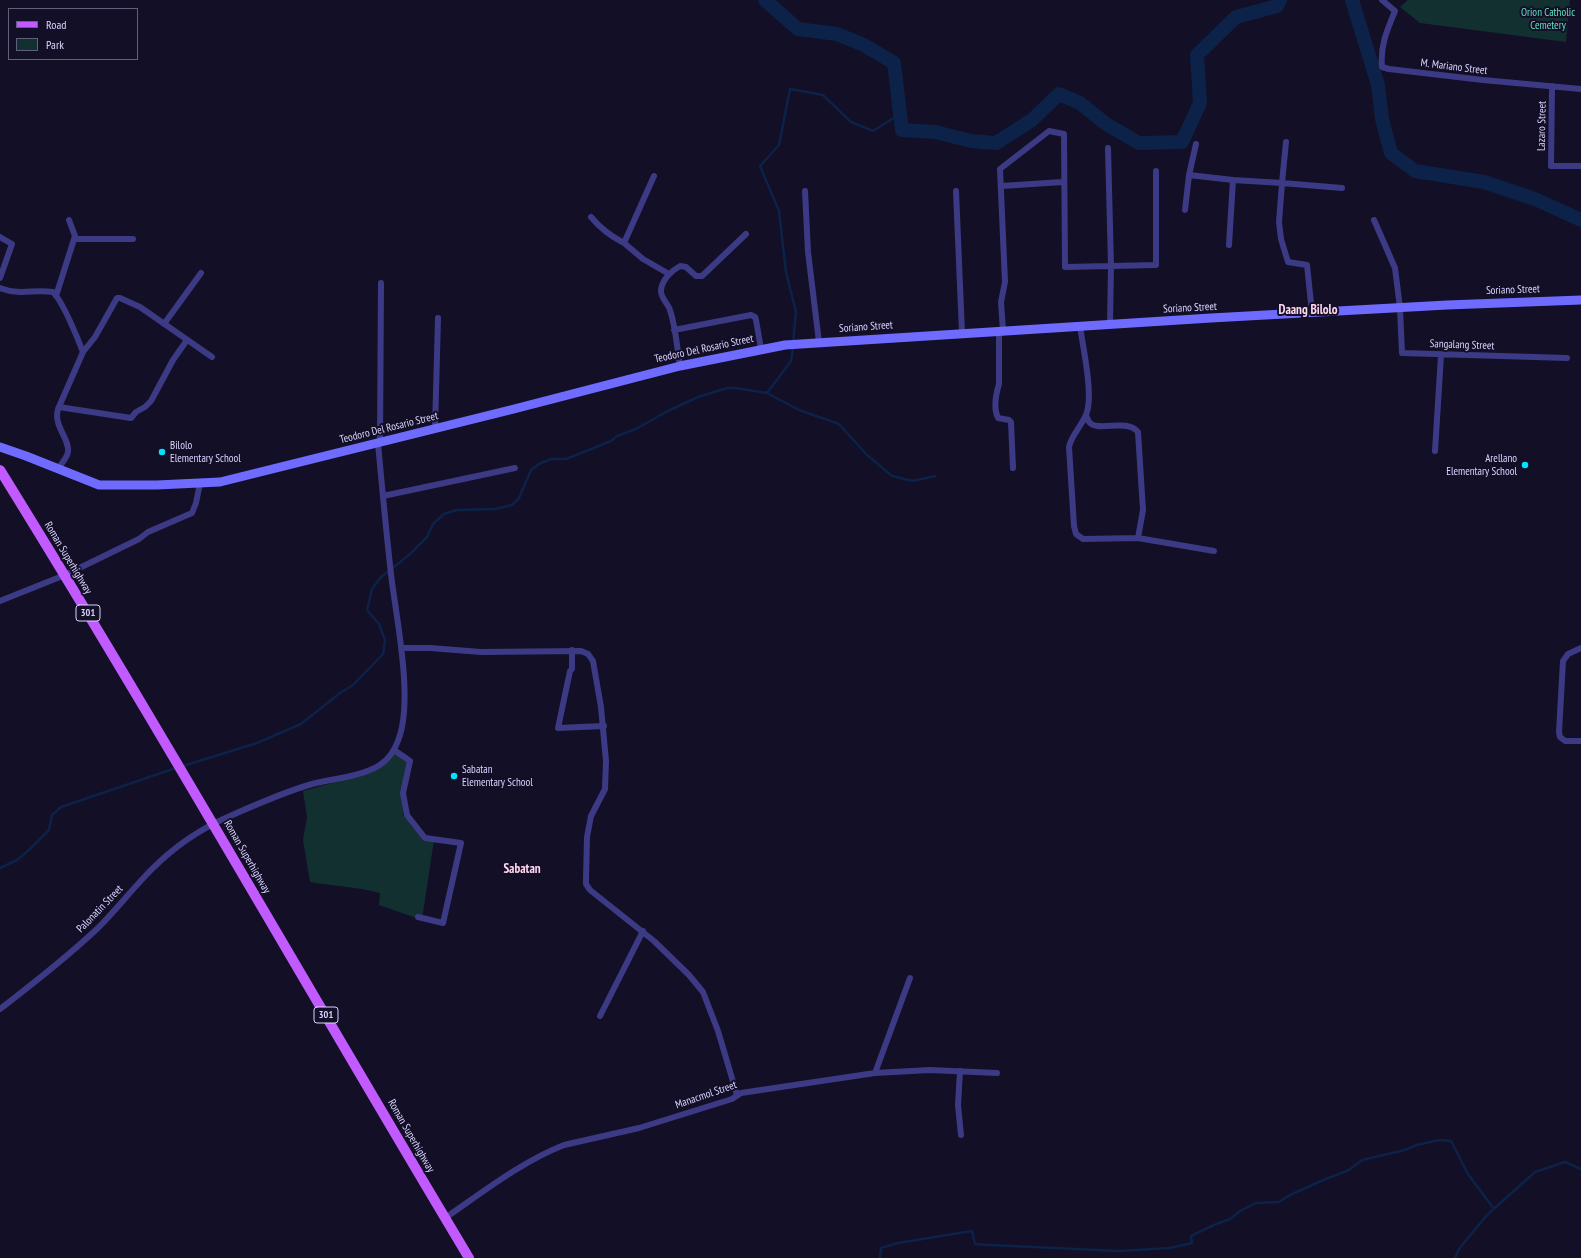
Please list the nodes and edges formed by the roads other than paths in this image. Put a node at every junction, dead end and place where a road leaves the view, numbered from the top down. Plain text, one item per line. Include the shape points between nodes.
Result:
1 (1382, 0) edge
2 (1552, 86) junction
3 (1581, 89) edge
4 (1286, 142) dead end
5 (1196, 144) dead end
6 (1108, 148) dead end
7 (1581, 166) edge
8 (1156, 170) dead end
9 (1189, 175) junction
10 (654, 176) dead end
11 (1234, 180) junction
12 (1063, 182) junction
13 (1282, 183) junction
14 (1001, 186) junction
15 (1342, 188) dead end
16 (805, 191) dead end
17 (956, 191) dead end
18 (1185, 210) dead end
19 (591, 217) dead end
20 (69, 220) dead end
21 (1374, 220) dead end
22 (746, 234) dead end
23 (0, 237) edge
24 (74, 239) junction
25 (134, 239) dead end
26 (624, 243) junction
27 (1229, 245) dead end
28 (1111, 266) junction
29 (201, 273) dead end
30 (669, 274) junction
31 (0, 278) edge
32 (381, 283) dead end
33 (0, 288) edge
34 (56, 296) junction
35 (1581, 300) edge
36 (1400, 308) junction
37 (1312, 313) junction
38 (438, 318) dead end
39 (164, 324) junction
40 (1110, 324) junction
41 (1080, 326) junction
42 (674, 330) junction
43 (1001, 331) junction
44 (962, 333) junction
45 (187, 340) junction
46 (819, 342) junction
47 (800, 344) joint
48 (761, 349) junction
49 (83, 352) junction
50 (1441, 355) junction
51 (212, 357) dead end
52 (1567, 358) dead end
53 (680, 366) junction
54 (59, 407) junction
55 (1086, 415) junction
56 (435, 429) junction
57 (379, 443) junction
58 (0, 447) edge
59 (1435, 451) dead end
60 (515, 468) dead end
61 (1013, 468) dead end
62 (58, 469) junction
63 (0, 470) edge
64 (200, 483) junction
65 (384, 496) junction
66 (1138, 538) junction
67 (1214, 551) dead end
68 (65, 575) junction
69 (0, 601) edge
70 (401, 648) junction
71 (1581, 648) edge
72 (572, 650) junction
73 (604, 726) junction
74 (1581, 741) edge
75 (394, 750) junction
76 (213, 823) junction
77 (418, 917) dead end
78 (643, 932) junction
79 (910, 978) dead end
80 (0, 1009) edge
81 (600, 1016) dead end
82 (960, 1071) junction
83 (997, 1073) dead end
84 (875, 1074) junction
85 (737, 1095) junction
86 (961, 1135) dead end
87 (445, 1218) junction
88 (469, 1258) edge

1 - 2 street, M. Mariano Street via 1395,11 1381,53 1382,67
2 - 3 street, M. Mariano Street
2 - 7 street, Lazaro Street via 1551,166
4 - 13 street
5 - 9 street
6 - 28 street
8 - 28 street via 1156,264
9 - 11 street
9 - 18 street
10 - 26 street
11 - 13 street
11 - 27 street
12 - 14 street
12 - 14 street via 1064,134 1049,131 1000,169
12 - 28 street via 1065,267
13 - 15 street
13 - 37 street via 1281,239 1288,262 1307,265
14 - 43 street via 1005,282
16 - 46 street via 808,252
17 - 44 street
19 - 26 street via 610,236
20 - 24 street
21 - 36 street via 1395,268
22 - 30 street via 702,276 696,276 682,266
23 - 31 street via 12,244
24 - 25 street
24 - 34 street
26 - 30 street via 643,259
28 - 40 street
29 - 39 street
30 - 42 street via 661,292 671,312
32 - 57 street
33 - 34 street via 16,293 53,292
34 - 49 street
35 - 36 main road, Soriano Street
36 - 37 main road, Soriano Street
36 - 50 street, Sangalang Street via 1402,353
37 - 40 main road, Soriano Street
38 - 56 street
39 - 45 street
39 - 49 street via 140,307 118,298
40 - 41 main road, Soriano Street
41 - 43 main road, Soriano Street
41 - 55 street via 1090,395
42 - 48 street via 751,314 756,320
42 - 53 street
43 - 44 main road, Soriano Street
43 - 61 street via 996,413 998,418 1011,422
44 - 46 main road, Soriano Street
45 - 51 street
45 - 54 street via 171,363 151,401 131,418
46 - 47 main road, Soriano Street
47 - 48 main road, Teodoro Del Rosario Street
48 - 53 main road, Teodoro Del Rosario Street
49 - 54 street
50 - 52 street, Sangalang Street
50 - 59 street
53 - 56 main road, Teodoro Del Rosario Street
54 - 62 street via 57,419 68,450
55 - 66 street via 1092,425 1128,426 1138,432 1143,510
55 - 66 street via 1069,448 1075,532 1083,539
56 - 57 main road, Teodoro Del Rosario Street
57 - 64 main road, Teodoro Del Rosario Street via 236,479
57 - 65 street
58 - 62 main road, Teodoro Del Rosario Street
60 - 65 street
62 - 64 main road, Teodoro Del Rosario Street via 93,484 106,486
63 - 68 main road, Roman Superhighway / 301
64 - 68 street via 192,513 148,532 140,539
65 - 70 street
66 - 67 street
68 - 69 street
68 - 76 main road, Roman Superhighway / 301
70 - 72 street via 481,652
70 - 75 street via 404,720
71 - 74 street via 1568,654 1563,661 1559,732 1565,741
72 - 73 street via 583,651 592,658
72 - 73 street via 572,669 558,728
73 - 78 street via 606,781 605,789 589,823 585,862 586,884 590,890
75 - 76 street, Palonatin Street via 387,760 370,770 310,784
75 - 77 street via 410,761 403,793 407,815 425,838 461,843 443,923
76 - 80 street, Palonatin Street via 163,860 87,938
76 - 87 main road, Roman Superhighway / 301
78 - 81 street
78 - 85 street via 689,975 703,992 718,1031
79 - 84 street
82 - 83 street, Manacmol Street
82 - 84 street, Manacmol Street via 930,1070
82 - 86 street via 958,1105
84 - 85 street, Manacmol Street via 748,1091
85 - 87 street, Manacmol Street via 732,1099 639,1128 552,1150 499,1181
87 - 88 main road, Roman Superhighway / 301

